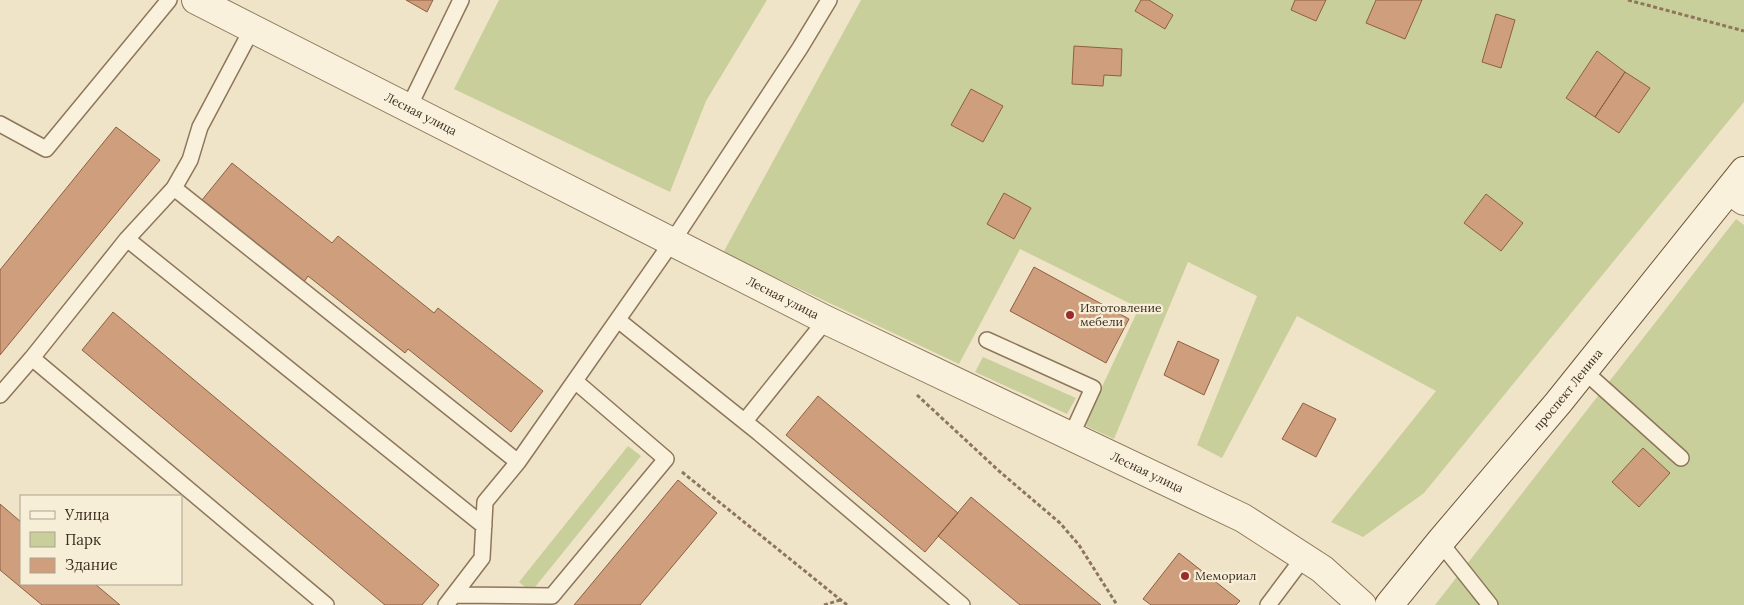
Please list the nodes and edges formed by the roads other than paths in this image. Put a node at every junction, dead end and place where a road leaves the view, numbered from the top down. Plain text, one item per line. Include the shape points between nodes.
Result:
1 (169, 0) edge
2 (196, 0) edge
3 (461, 0) edge
4 (829, 0) edge
5 (252, 29) junction
6 (408, 109) junction
7 (0, 124) edge
8 (1739, 187) edge
9 (174, 188) junction
10 (127, 239) junction
11 (672, 242) junction
12 (618, 320) junction
13 (826, 320) junction
14 (987, 340) dead end
15 (32, 358) junction
16 (1583, 370) junction
17 (575, 381) junction
18 (0, 395) edge
19 (745, 421) junction
20 (1071, 436) junction
21 (1681, 458) dead end
22 (518, 462) junction
23 (484, 526) junction
24 (1440, 542) junction
25 (1304, 557) junction
26 (450, 600) edge
27 (326, 605) edge
28 (962, 605) edge
29 (1268, 605) edge
30 (1362, 605) edge
31 (1389, 605) edge
32 (1490, 605) edge

1 - 7 lane via 46,149
2 - 5 street, Лесная улица
3 - 6 lane
4 - 11 lane
5 - 6 street, Лесная улица
5 - 9 lane via 200,127 190,160
6 - 11 street, Лесная улица
8 - 16 street, проспект Ленина
9 - 10 lane
9 - 22 lane
10 - 15 lane
10 - 23 lane
11 - 12 lane
11 - 13 street, Лесная улица
12 - 17 lane
12 - 19 lane
13 - 19 lane
13 - 20 street, Лесная улица
14 - 20 lane via 1092,388
15 - 18 lane
15 - 27 lane
16 - 21 lane
16 - 24 street, проспект Ленина
17 - 22 lane
17 - 26 lane via 666,459 552,596
19 - 28 lane
20 - 25 street, Лесная улица via 1243,518
22 - 23 lane via 485,502
23 - 26 lane via 482,558
24 - 31 street, проспект Ленина
24 - 32 lane
25 - 29 lane
25 - 30 street, Лесная улица

